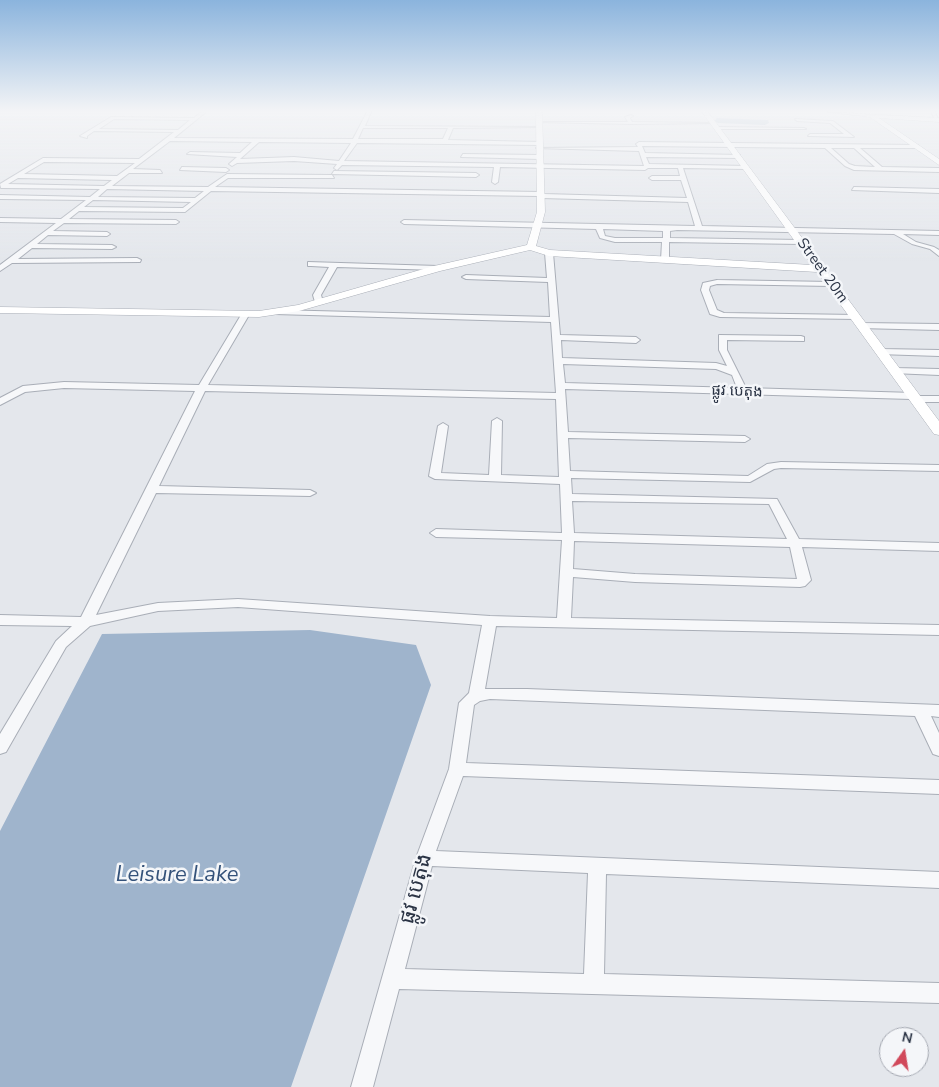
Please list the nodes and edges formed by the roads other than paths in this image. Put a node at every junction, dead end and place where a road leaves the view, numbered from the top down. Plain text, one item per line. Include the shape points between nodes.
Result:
1 (234, 162) edge
2 (39, 163) edge
3 (138, 163) edge
4 (337, 163) edge
5 (340, 163) junction
6 (503, 163) edge
7 (540, 163) edge
8 (632, 163) edge
9 (646, 163) edge
10 (743, 163) edge
11 (842, 163) edge
12 (875, 163) edge
13 (445, 165) junction
14 (497, 166) junction
15 (647, 166) junction
16 (680, 167) junction
17 (746, 167) junction
18 (30, 168) junction
19 (40, 168) dead end
20 (119, 169) dead end
21 (182, 169) dead end
22 (882, 169) junction
23 (128, 170) junction
24 (939, 170) edge
25 (160, 172) dead end
26 (227, 173) junction
27 (333, 175) junction
28 (476, 175) dead end
29 (16, 176) junction
30 (440, 176) junction
31 (118, 178) junction
32 (652, 178) dead end
33 (684, 178) junction
34 (495, 182) dead end
35 (104, 188) junction
36 (209, 189) junction
37 (854, 189) dead end
38 (929, 191) junction
39 (939, 191) edge
40 (322, 194) junction
41 (541, 195) junction
42 (0, 197) edge
43 (92, 198) junction
44 (936, 199) dead end
45 (197, 200) junction
46 (691, 200) junction
47 (78, 209) junction
48 (0, 220) edge
49 (63, 220) junction
50 (176, 222) dead end
51 (404, 222) dead end
52 (539, 226) junction
53 (599, 228) junction
54 (699, 228) junction
55 (667, 229) junction
56 (792, 231) junction
57 (895, 232) junction
58 (46, 233) junction
59 (939, 233) edge
60 (107, 234) dead end
61 (666, 240) junction
62 (801, 242) junction
63 (31, 246) junction
64 (112, 246) dead end
65 (531, 247) junction
66 (936, 248) edge
67 (548, 253) junction
68 (939, 254) edge
69 (137, 260) dead end
70 (666, 260) junction
71 (11, 261) junction
72 (311, 264) dead end
73 (334, 265) junction
74 (438, 268) junction
75 (0, 269) edge
76 (820, 269) junction
77 (466, 277) dead end
78 (551, 280) junction
79 (831, 284) junction
80 (319, 302) junction
81 (0, 310) edge
82 (275, 312) junction
83 (245, 315) junction
84 (554, 320) junction
85 (859, 322) junction
86 (939, 327) edge
87 (556, 337) junction
88 (801, 338) dead end
89 (636, 340) dead end
90 (881, 352) junction
91 (939, 353) edge
92 (558, 361) junction
93 (895, 371) junction
94 (939, 372) edge
95 (736, 374) junction
96 (640, 388) junction
97 (201, 389) junction
98 (560, 391) junction
99 (743, 392) junction
100 (915, 397) junction
101 (649, 398) dead end
102 (939, 399) edge
103 (0, 402) edge
104 (496, 421) dead end
105 (443, 426) dead end
106 (939, 430) edge
107 (562, 435) junction
108 (745, 439) dead end
109 (939, 468) edge
110 (495, 478) junction
111 (564, 478) junction
112 (151, 489) junction
113 (310, 493) dead end
114 (565, 496) junction
115 (436, 533) dead end
116 (568, 535) junction
117 (795, 543) junction
118 (939, 547) edge
119 (568, 573) junction
120 (0, 620) edge
121 (490, 621) junction
122 (86, 622) junction
123 (564, 622) junction
124 (939, 630) edge
125 (476, 696) junction
126 (920, 710) junction
127 (939, 711) edge
128 (0, 748) edge
129 (939, 750) edge
130 (457, 770) junction
131 (939, 786) edge
132 (425, 858) junction
133 (597, 865) junction
134 (939, 880) edge
135 (393, 979) junction
136 (594, 984) junction
137 (939, 993) edge
138 (362, 1087) edge

1 - 26 street
2 - 18 street
3 - 23 street
4 - 5 street
5 - 13 street
5 - 27 street
6 - 14 street
7 - 41 street
8 - 15 street
9 - 15 street
10 - 17 street, Street 20m
11 - 22 street via 854,168
12 - 22 street
13 - 14 street
13 - 30 street
14 - 34 street
15 - 16 street
16 - 17 street
16 - 33 street
17 - 56 street, Street 20m
18 - 19 street
18 - 29 street
20 - 23 street
21 - 26 street
22 - 24 street
23 - 25 street
23 - 31 street
26 - 27 street
26 - 36 street
27 - 30 street
27 - 40 street
28 - 30 street
29 - 31 street
29 - 35 street via 1,186
31 - 35 street
32 - 33 street
33 - 46 street
35 - 36 street
35 - 43 street
36 - 40 street
36 - 45 street
37 - 38 street
38 - 39 street
38 - 44 street
40 - 41 street
41 - 46 street
41 - 52 street
42 - 43 street
43 - 45 street
43 - 47 street
45 - 47 street via 183,210
46 - 54 street
47 - 49 street
48 - 49 street
49 - 50 street
49 - 58 street
51 - 52 street
52 - 53 street
52 - 65 street
53 - 55 street
53 - 61 street via 602,237 608,239
54 - 55 street
54 - 56 street
55 - 61 street
56 - 57 street
56 - 62 street, Street 20m
57 - 59 street
57 - 66 street via 905,239
58 - 60 street
58 - 63 street
61 - 62 street
61 - 70 street
62 - 76 street, Street 20m
63 - 64 street
63 - 71 street
65 - 67 street
65 - 74 street
66 - 68 street
67 - 70 street
67 - 78 street
69 - 71 street
70 - 76 street
71 - 75 street
72 - 73 street
73 - 74 street
73 - 80 street via 317,295
74 - 80 street
76 - 79 street, Street 20m
77 - 78 street
78 - 84 street
79 - 85 street, Street 20m
79 - 85 street via 717,282 706,285 705,290 713,312 723,315
80 - 82 street
81 - 83 street
82 - 83 street
82 - 84 street
83 - 97 street
84 - 87 street
85 - 86 street
85 - 90 street, Street 20m
87 - 89 street
87 - 92 street
88 - 95 street via 722,337 724,350
90 - 91 street
90 - 93 street, Street 20m
92 - 95 street via 696,364 728,369
92 - 98 street
93 - 94 street
93 - 100 street, Street 20m
95 - 99 street
96 - 98 street, ផ្លូវ បេតុង
96 - 99 street, ផ្លូវ បេតុង via 679,394
96 - 101 street
97 - 98 street, ផ្លូវ បេតុង
97 - 103 street, ផ្លូវ បេតុង via 56,385 23,389
97 - 112 street
98 - 107 street
99 - 100 street, ផ្លូវ បេតុង
100 - 102 street, ផ្លូវ បេតុង
100 - 106 street, Street 20m
104 - 110 street
105 - 110 street via 435,476
107 - 108 street
107 - 111 street
109 - 111 street via 781,464 771,466 750,479
110 - 111 street
111 - 114 street
112 - 113 street
112 - 122 street
114 - 116 street
114 - 117 street via 773,501
115 - 116 street
116 - 117 street
116 - 119 street
117 - 118 street
117 - 119 street via 804,580 800,583
119 - 123 street
120 - 122 street
121 - 122 street via 238,603 158,607
121 - 123 street
121 - 125 street, ផ្លូវ បេតុង
122 - 128 street via 61,644
123 - 124 street
125 - 126 street via 527,694
125 - 130 street, ផ្លូវ បេតុង via 467,703
126 - 127 street
126 - 129 street
130 - 131 street
130 - 132 street, ផ្លូវ បេតុង
132 - 133 street
132 - 135 street, ផ្លូវ បេតុង
133 - 134 street
133 - 136 street
135 - 136 street
135 - 138 street, ផ្លូវ បេតុង
136 - 137 street

